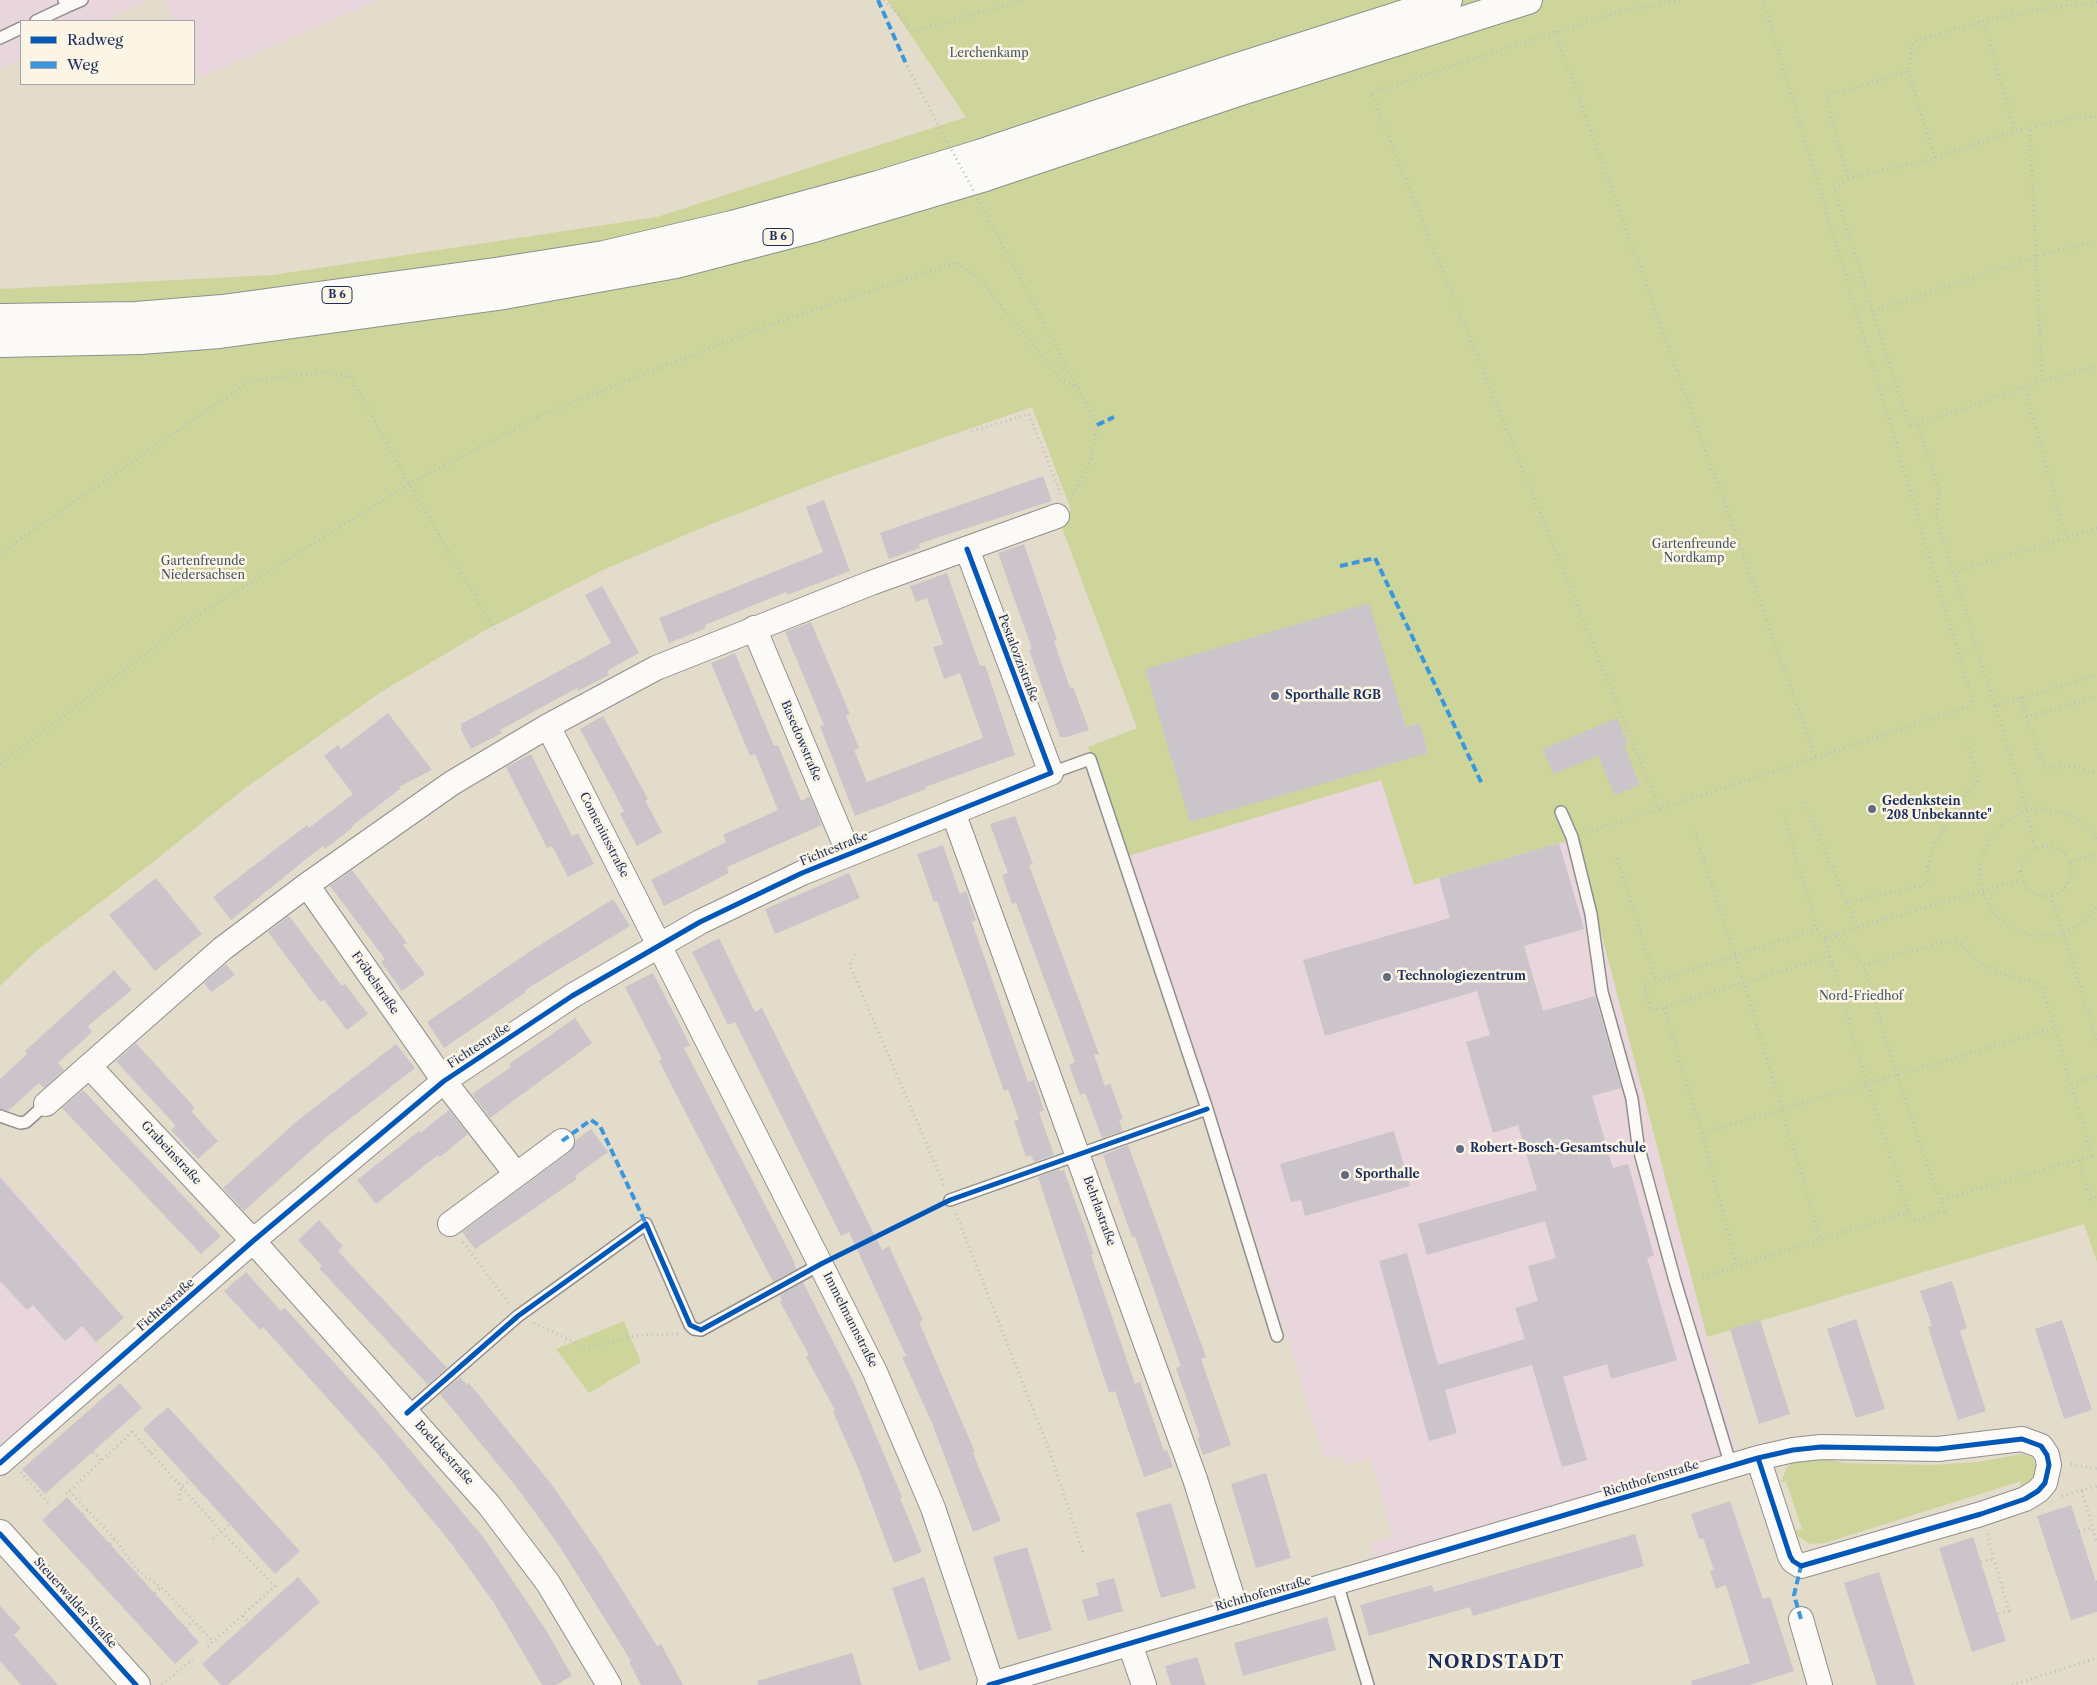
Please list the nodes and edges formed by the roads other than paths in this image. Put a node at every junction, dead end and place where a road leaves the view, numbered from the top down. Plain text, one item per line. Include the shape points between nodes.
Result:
1 (82, 0) edge
2 (1448, 0) edge
3 (1528, 0) edge
4 (66, 3) edge
5 (38, 20) edge
6 (20, 28) edge
7 (0, 38) edge
8 (0, 318) edge
9 (0, 343) edge
10 (1061, 511) road end
11 (967, 549) junction
12 (754, 628) junction
13 (548, 726) junction
14 (1051, 773) junction
15 (953, 812) junction
16 (1561, 812) dead end
17 (849, 854) junction
18 (307, 885) junction
19 (660, 945) junction
20 (89, 1066) junction
21 (444, 1081) junction
22 (46, 1104) joint
23 (1207, 1109) junction
24 (0, 1116) edge
25 (562, 1141) dead end
26 (1079, 1155) junction
27 (516, 1174) junction
28 (950, 1200) road end
29 (450, 1224) road end
30 (253, 1241) junction
31 (821, 1264) junction
32 (1277, 1336) dead end
33 (407, 1413) junction
34 (1758, 1458) junction
35 (4, 1460) edge
36 (1731, 1466) junction
37 (0, 1534) edge
38 (1337, 1584) junction
39 (1237, 1612) junction
40 (1801, 1619) dead end
41 (1130, 1644) junction
42 (991, 1684) edge
43 (136, 1685) edge
44 (609, 1685) edge
45 (1144, 1685) edge
46 (1368, 1685) edge
47 (1820, 1685) edge

1 - 4 lane
2 - 8 main road, B 6 via 979,154 805,206 642,246 495,272 222,309 136,316
3 - 9 main road, B 6 via 985,177 810,229 676,264 498,296 229,333 140,340
4 - 5 lane
6 - 7 lane
10 - 11 street
11 - 12 street
11 - 14 street, Pestalozzistraße
12 - 13 street via 656,668
12 - 17 street, Basedowstraße
13 - 18 street via 452,783
13 - 19 street, Comeniusstraße
14 - 15 street, Fichtestraße
14 - 23 lane via 1090,759
15 - 17 street, Fichtestraße
15 - 26 street, Behrlastraße
16 - 36 lane via 1572,837 1591,914 1602,992 1632,1099 1638,1145
17 - 19 street, Fichtestraße via 748,899
18 - 20 street via 222,949
18 - 21 street, Fröbelstraße
19 - 21 street, Fichtestraße via 572,996
19 - 31 street, Immelmannstraße
20 - 22 street
20 - 30 street, Grabeinstraße
21 - 27 street, Fichtestraße
21 - 30 street, Fichtestraße
22 - 24 lane via 26,1122
23 - 26 lane
23 - 32 lane
25 - 27 street
26 - 28 lane
26 - 39 street, Behrlastraße via 1195,1479
27 - 29 street
30 - 33 street, Boelckestraße
30 - 35 street, Fichtestraße
31 - 33 lane via 700,1330 694,1329 646,1224 518,1316
31 - 42 street, Immelmannstraße via 875,1372 916,1465 953,1563
33 - 44 street, Boelckestraße via 490,1505 528,1556 566,1611
34 - 34 street, Richthofenstraße via 1792,1561 1802,1566 2025,1499 2042,1487 2048,1477 2049,1465 2040,1446 2028,1440 2015,1439 1938,1449 1821,1447
34 - 36 street, Richthofenstraße
36 - 38 street, Richthofenstraße
37 - 43 main road, Steuerwalder Straße
38 - 39 street, Richthofenstraße
38 - 46 lane
39 - 41 street, Richthofenstraße
40 - 47 street
41 - 42 street, Richthofenstraße
41 - 45 street

